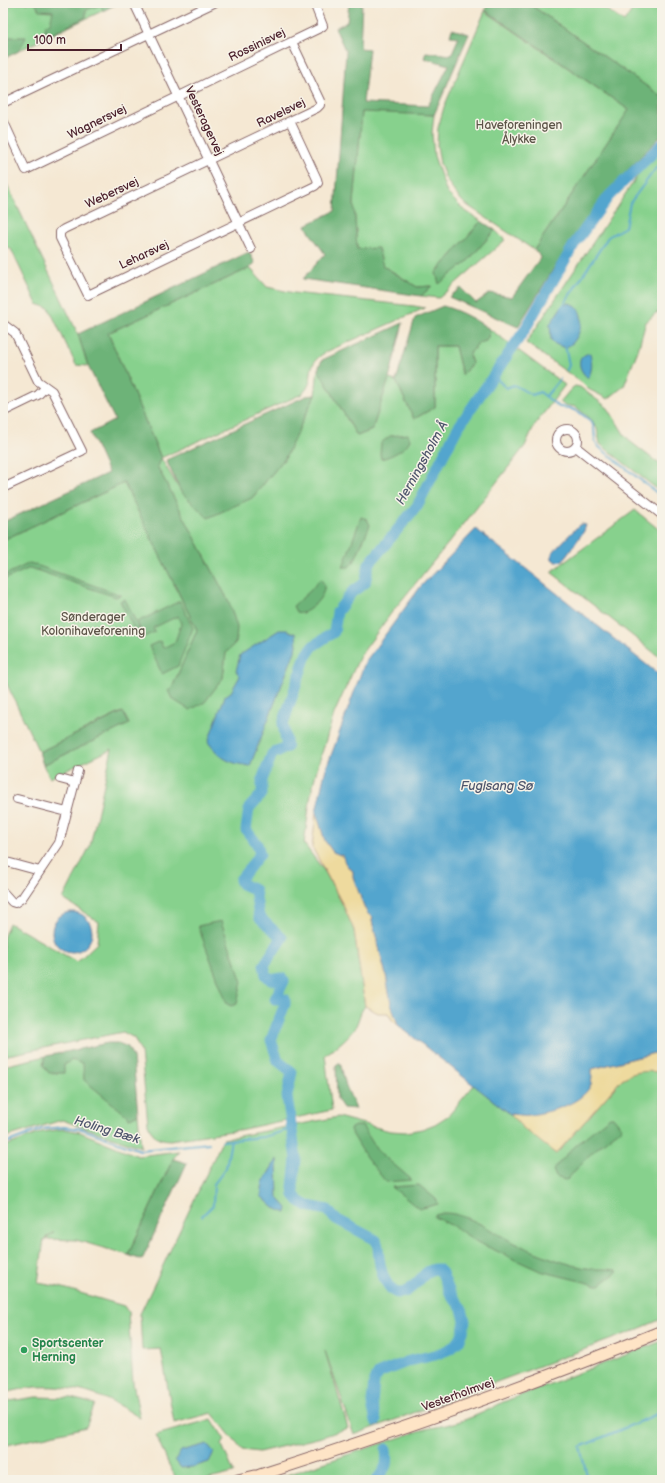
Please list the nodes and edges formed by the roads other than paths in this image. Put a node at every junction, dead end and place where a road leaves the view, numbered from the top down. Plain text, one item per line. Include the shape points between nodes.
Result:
1 (134, 3) edge
2 (214, 3) edge
3 (314, 3) edge
4 (149, 34) junction
5 (292, 42) junction
6 (179, 96) junction
7 (3, 103) edge
8 (3, 120) edge
9 (290, 121) junction
10 (209, 160) junction
11 (239, 223) junction
12 (251, 249) dead end
13 (74, 266) joint
14 (5, 329) edge
15 (46, 387) junction
16 (3, 412) edge
17 (576, 447) dead end
18 (3, 488) edge
19 (662, 515) edge
20 (78, 771) dead end
21 (60, 779) dead end
22 (75, 783) junction
23 (16, 799) dead end
24 (68, 812) junction
25 (3, 861) edge
26 (40, 871) junction
27 (3, 892) edge
28 (662, 1331) edge
29 (260, 1475) junction
30 (238, 1480) edge
31 (249, 1480) edge

1 - 4 street, Vesteragervej
2 - 4 street
3 - 5 street, Rossinisvej via 323,26
4 - 6 street, Vesteragervej
4 - 7 street
5 - 6 street, Rossinisvej
5 - 9 street, Ravelsvej via 320,105
6 - 8 street, Wagnersvej via 26,170
6 - 10 street, Vesteragervej
9 - 10 street, Ravelsvej
9 - 11 street via 318,183
10 - 11 street, Vesteragervej
10 - 13 street, Webersvej via 60,232 60,238
11 - 12 street, Vesteragervej
11 - 13 street, Leharsvej via 88,295
14 - 15 street via 15,333 38,381
15 - 16 street via 38,395
15 - 18 street via 52,391 82,451
17 - 19 street
20 - 22 street
21 - 22 street
22 - 24 street
23 - 24 street
24 - 26 street via 58,843
25 - 26 street
26 - 27 street via 18,902 12,902
28 - 29 street, Vesterholmvej via 469,1406
29 - 30 street, Vesterholmvej
29 - 31 street, Vesterholmvej

